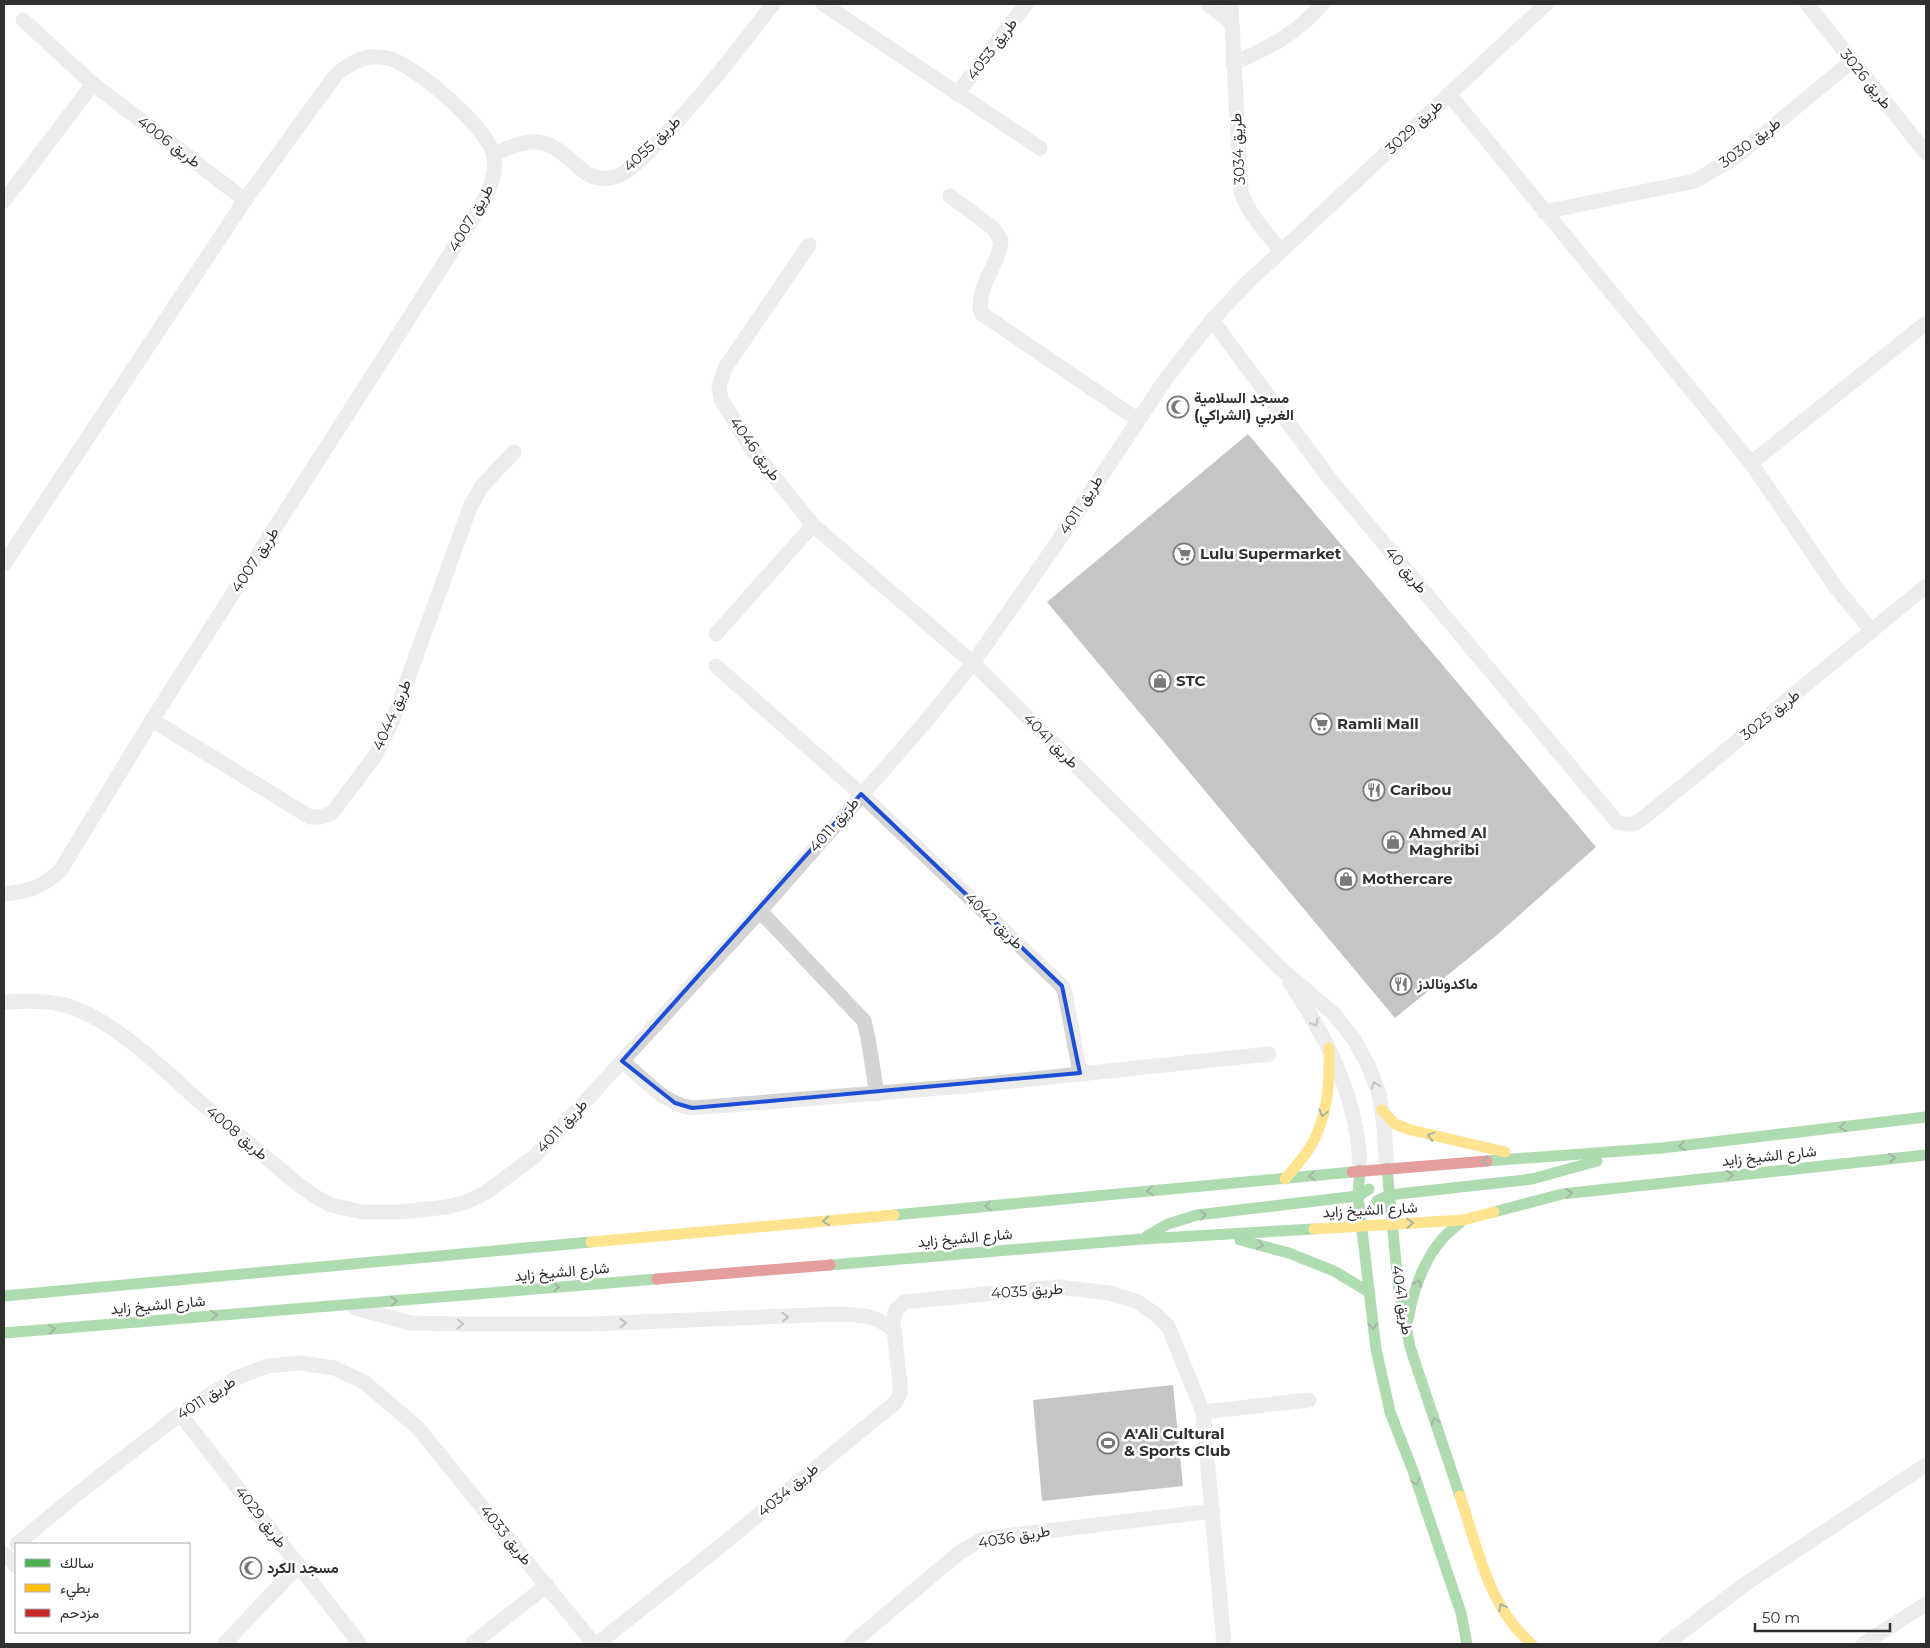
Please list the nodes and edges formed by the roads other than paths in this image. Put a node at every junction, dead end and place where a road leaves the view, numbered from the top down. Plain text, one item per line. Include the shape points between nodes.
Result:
1 (773, 4) edge
2 (823, 4) edge
3 (1026, 4) edge
4 (1208, 4) edge
5 (1231, 4) edge
6 (1322, 4) edge
7 (1546, 4) edge
8 (1807, 4) edge
9 (23, 20) dead end
10 (1231, 22) junction
11 (1852, 61) junction
12 (1233, 64) junction
13 (93, 84) junction
14 (957, 94) junction
15 (1449, 94) junction
16 (1040, 148) dead end
17 (1926, 153) edge
18 (494, 154) junction
19 (950, 196) dead end
20 (245, 200) junction
21 (4, 201) edge
22 (1544, 212) junction
23 (809, 246) dead end
24 (1281, 251) junction
25 (1212, 320) junction
26 (1926, 323) edge
27 (1138, 420) junction
28 (514, 452) dead end
29 (1751, 463) junction
30 (813, 525) junction
31 (4, 564) edge
32 (1926, 586) edge
33 (1872, 631) junction
34 (716, 634) dead end
35 (973, 663) junction
36 (716, 666) dead end
37 (152, 720) junction
38 (861, 794) junction
39 (1609, 814) joint
40 (4, 894) edge
41 (760, 910) junction
42 (1279, 967) junction
43 (4, 1002) edge
44 (1329, 1048) junction
45 (1269, 1054) dead end
46 (622, 1061) junction
47 (1080, 1074) junction
48 (877, 1094) junction
49 (1382, 1110) junction
50 (1926, 1117) edge
51 (1628, 1151) junction
52 (1926, 1155) edge
53 (1530, 1158) junction
54 (1387, 1168) junction
55 (1360, 1170) junction
56 (1285, 1178) junction
57 (486, 1193) joint
58 (1358, 1196) junction
59 (1389, 1196) junction
60 (1463, 1220) junction
61 (1392, 1224) junction
62 (1361, 1226) junction
63 (1212, 1235) junction
64 (1142, 1239) junction
65 (1369, 1292) junction
66 (4, 1296) edge
67 (904, 1302) joint
68 (344, 1305) junction
69 (894, 1330) junction
70 (4, 1333) edge
71 (1410, 1347) junction
72 (1309, 1400) dead end
73 (1203, 1412) junction
74 (180, 1414) junction
75 (417, 1427) joint
76 (1926, 1466) edge
77 (1212, 1511) junction
78 (18, 1543) edge
79 (10, 1550) edge
80 (15, 1563) edge
81 (298, 1565) junction
82 (547, 1585) junction
83 (1926, 1604) edge
84 (224, 1644) edge
85 (360, 1644) edge
86 (472, 1644) edge
87 (596, 1644) edge
88 (851, 1644) edge
89 (1224, 1644) edge
90 (1467, 1644) edge
91 (1532, 1644) edge
92 (1666, 1644) edge
93 (1863, 1644) edge

1 - 18 street, طريق 4055 via 694,104 644,157 618,176 601,179 585,174 549,143 533,141
2 - 14 street
3 - 14 street, طريق 4053
4 - 10 street
5 - 10 street, طريق 3034
6 - 12 street via 1286,38
7 - 15 street, طريق 3029
8 - 11 street, طريق 3026
9 - 13 street, طريق 4006
10 - 12 street, طريق 3034
11 - 17 street, طريق 3026
11 - 22 street, طريق 3030 via 1737,156 1695,181
12 - 24 street, طريق 3034 via 1241,192 1250,210
13 - 20 street, طريق 4006
13 - 21 street
14 - 16 street
15 - 22 street
15 - 24 street, طريق 3029
18 - 20 street via 481,131 423,77 399,61 373,57 350,64 335,76
18 - 37 street, طريق 4007 via 494,178 482,204
19 - 27 street via 993,228 1001,240 1000,253 983,286 979,302 981,313
20 - 31 street
22 - 29 street
23 - 30 street, طريق 4046 via 725,368 719,386 721,399 751,448
24 - 25 street, طريق 4011
25 - 27 street, طريق 4011
25 - 39 street, طريق 40 via 1330,479
26 - 29 street
27 - 35 street, طريق 4011
28 - 37 street, طريق 4044 via 482,486 471,505 392,722 375,756 332,814 310,817
29 - 33 street
30 - 34 street
30 - 35 street, طريق 4041
32 - 33 street, طريق 3025
33 - 39 street, طريق 3025 via 1637,822 1628,826
35 - 38 street, طريق 4011
35 - 42 street, طريق 4041
36 - 38 street, طريق 4042
37 - 40 street, طريق 4007 via 60,871 36,888
38 - 41 street, طريق 4011
38 - 47 street, طريق 4042 via 1062,986
41 - 46 street, طريق 4011
41 - 48 street via 864,1022
42 -> 44 street, طريق 4041
49 -> 42 street, طريق 4041 via 1368,1065 1353,1038 1334,1014
43 - 57 street, طريق 4008 via 54,1003 85,1013 106,1025 144,1052 299,1186 331,1205 362,1212 401,1212 447,1207
44 - 55 street, طريق 4041 via 1356,1123
44 -> 56 main road via 1326,1105 1320,1123 1301,1161
45 - 47 street
46 - 48 street via 667,1098 692,1108
46 - 57 street, طريق 4011 via 534,1157
47 - 48 street
53 -> 49 main road via 1418,1132 1396,1124
49 - 54 street, طريق 4041
50 -> 51 main road, شارع الشيخ زايد
51 - 53 main road, شارع الشيخ زايد
51 - 59 main road via 1532,1179
60 -> 52 main road, شارع الشيخ زايد via 1562,1194
53 -> 54 main road, شارع الشيخ زايد
54 - 55 main road, شارع الشيخ زايد
54 - 58 main road via 1375,1184
54 - 59 main road, طريق 4041
55 -> 56 main road, شارع الشيخ زايد
55 - 58 main road, طريق 4041
56 -> 66 main road, شارع الشيخ زايد
58 - 62 main road, طريق 4041
64 -> 58 main road via 1168,1224 1197,1215
59 - 61 main road, طريق 4041
59 - 62 main road via 1381,1198 1368,1210
61 -> 60 main road, شارع الشيخ زايد
71 -> 60 main road via 1408,1318 1416,1287 1442,1239
61 - 62 main road, شارع الشيخ زايد
61 - 71 main road, طريق 4041 via 1398,1284
62 - 63 main road, شارع الشيخ زايد
62 - 65 main road, طريق 4041
63 - 64 main road, شارع الشيخ زايد
63 -> 65 main road via 1289,1253 1334,1271
68 -> 64 main road, شارع الشيخ زايد
65 -> 90 main road, طريق 4041 via 1376,1349 1390,1412 1461,1613
67 - 69 street, طريق 4034 via 894,1315
67 - 73 street, طريق 4035 via 1058,1287 1109,1293 1136,1301 1168,1326
68 -> 69 street via 411,1323 591,1324 856,1314 883,1321
70 -> 68 main road, شارع الشيخ زايد
69 - 87 street, طريق 4034 via 900,1384 896,1402
91 -> 71 main road, طريق 4041 via 1513,1626 1495,1593
72 - 73 street
73 - 77 street, طريق 4035
74 - 75 street, طريق 4011 via 236,1378 267,1366 301,1363 334,1368 364,1382
74 - 78 street, طريق 4011
74 - 81 street, طريق 4029
75 - 82 street, طريق 4033
76 - 92 street via 1748,1582
77 - 88 street, طريق 4036 via 981,1540 960,1552
77 - 89 street, طريق 4035
79 - 80 street
81 - 84 street
81 - 85 street, طريق 4029
82 - 86 street
82 - 87 street, طريق 4033
83 - 93 street

